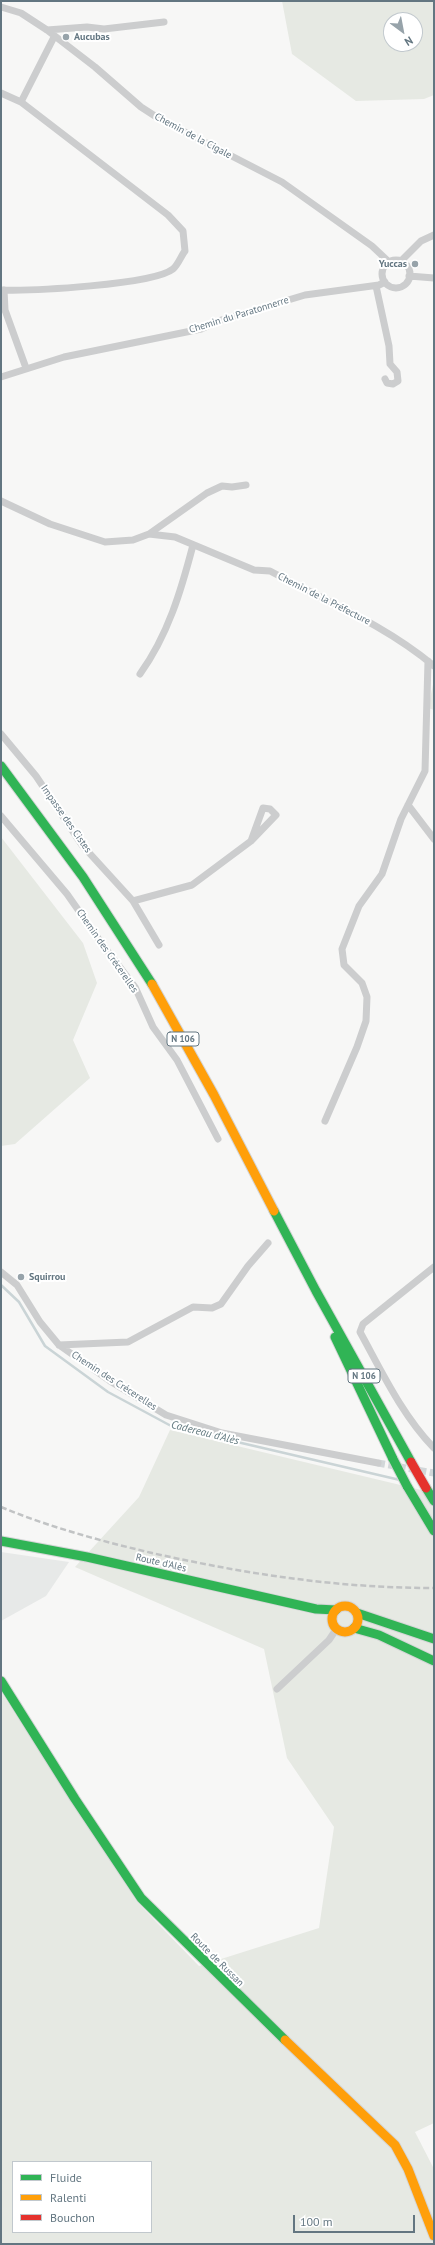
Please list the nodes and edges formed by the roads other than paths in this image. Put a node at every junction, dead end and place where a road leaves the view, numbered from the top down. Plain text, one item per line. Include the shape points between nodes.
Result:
1 (1, 7) edge
2 (164, 22) dead end
3 (46, 30) junction
4 (54, 37) junction
5 (1, 93) edge
6 (21, 102) junction
7 (434, 235) edge
8 (401, 261) junction
9 (389, 262) junction
10 (409, 276) junction
11 (434, 278) edge
12 (385, 282) junction
13 (376, 286) junction
14 (3, 290) edge
15 (26, 368) junction
16 (1, 377) edge
17 (385, 379) dead end
18 (246, 485) dead end
19 (1, 501) edge
20 (149, 534) junction
21 (193, 545) junction
22 (428, 661) junction
23 (434, 666) edge
24 (140, 674) dead end
25 (1, 734) edge
26 (1, 766) edge
27 (1, 775) edge
28 (26, 800) junction
29 (408, 805) junction
30 (1, 816) edge
31 (434, 839) edge
32 (251, 841) dead end
33 (133, 901) junction
34 (160, 945) dead end
35 (325, 1121) dead end
36 (218, 1139) dead end
37 (268, 1244) dead end
38 (434, 1267) edge
39 (1, 1272) edge
40 (316, 1291) junction
41 (59, 1345) junction
42 (434, 1448) edge
43 (378, 1463) tunnel mouth
44 (434, 1501) edge
45 (434, 1531) edge
46 (1, 1541) edge
47 (316, 1609) junction
48 (336, 1610) junction
49 (357, 1613) junction
50 (335, 1625) junction
51 (354, 1628) junction
52 (434, 1639) edge
53 (434, 1661) edge
54 (1, 1681) edge
55 (277, 1689) dead end
56 (434, 2236) edge

1 - 3 street, Chemin de la Cigale via 21,13
2 - 3 street via 104,30 87,27
3 - 4 street, Chemin de la Cigale
4 - 6 street
4 - 9 street, Chemin de la Cigale via 95,67 141,107 188,135 282,182 372,246
5 - 6 street
6 - 14 street via 168,215 183,231 185,251 173,269 143,279 112,284
7 - 8 street via 421,241
8 - 9 street
8 - 10 street via 409,270
9 - 12 street via 382,273
10 - 11 street
10 - 12 street via 402,286 390,286
12 - 13 street, Chemin du Paratonnerre
13 - 15 street, Chemin du Paratonnerre via 305,295 218,321 201,329 99,348
13 - 17 street via 389,346 390,364 397,372 398,381 393,384 387,383
14 - 15 street via 6,310
15 - 16 street, Chemin du Paratonnerre
18 - 20 street via 222,486 207,493
19 - 20 street, Chemin de la Préfecture via 50,524 105,542 133,540
20 - 21 street, Chemin de la Préfecture via 175,537
21 - 22 street, Chemin de la Préfecture via 254,570 270,571 363,618 410,646
21 - 24 street via 174,613 154,654
22 - 23 street, Chemin de la Préfecture
22 - 29 street via 425,771
25 - 33 street, Impasse des Cistes via 36,776 82,845
26 - 28 main road, N 106
27 - 28 main road, N 106
28 - 40 main road, N 106 via 105,908 148,978 214,1095
29 - 31 street
29 - 35 street via 382,874 359,906 342,949 344,965 362,983 367,997 366,1021
30 - 36 street, Chemin des Crécerelles via 67,894 135,987 153,1027 177,1060
32 - 33 street via 192,885
33 - 34 street, Impasse des Cistes
37 - 41 street via 248,1266 221,1304 212,1308 193,1307 128,1342
38 - 42 street via 363,1324 360,1332 400,1405
39 - 41 street, Chemin des Crécerelles via 17,1285 40,1322
40 - 44 main road, N 106, bridge
40 - 45 main road, N 106, bridge via 338,1345 393,1459
41 - 43 street, Chemin des Crécerelles via 110,1381 166,1415 222,1433
46 - 47 main road, Route d'Alès via 87,1557
47 - 48 main road, Route d'Alès
47 - 50 main road, Route d'Alès
48 - 49 main road via 348,1606
48 - 50 main road
49 - 51 main road via 358,1621
49 - 52 main road
50 - 51 main road via 348,1632
50 - 55 street via 328,1640
51 - 53 main road via 379,1635
54 - 56 main road, Route de Russan via 141,1898 239,1997 394,2145 408,2169

